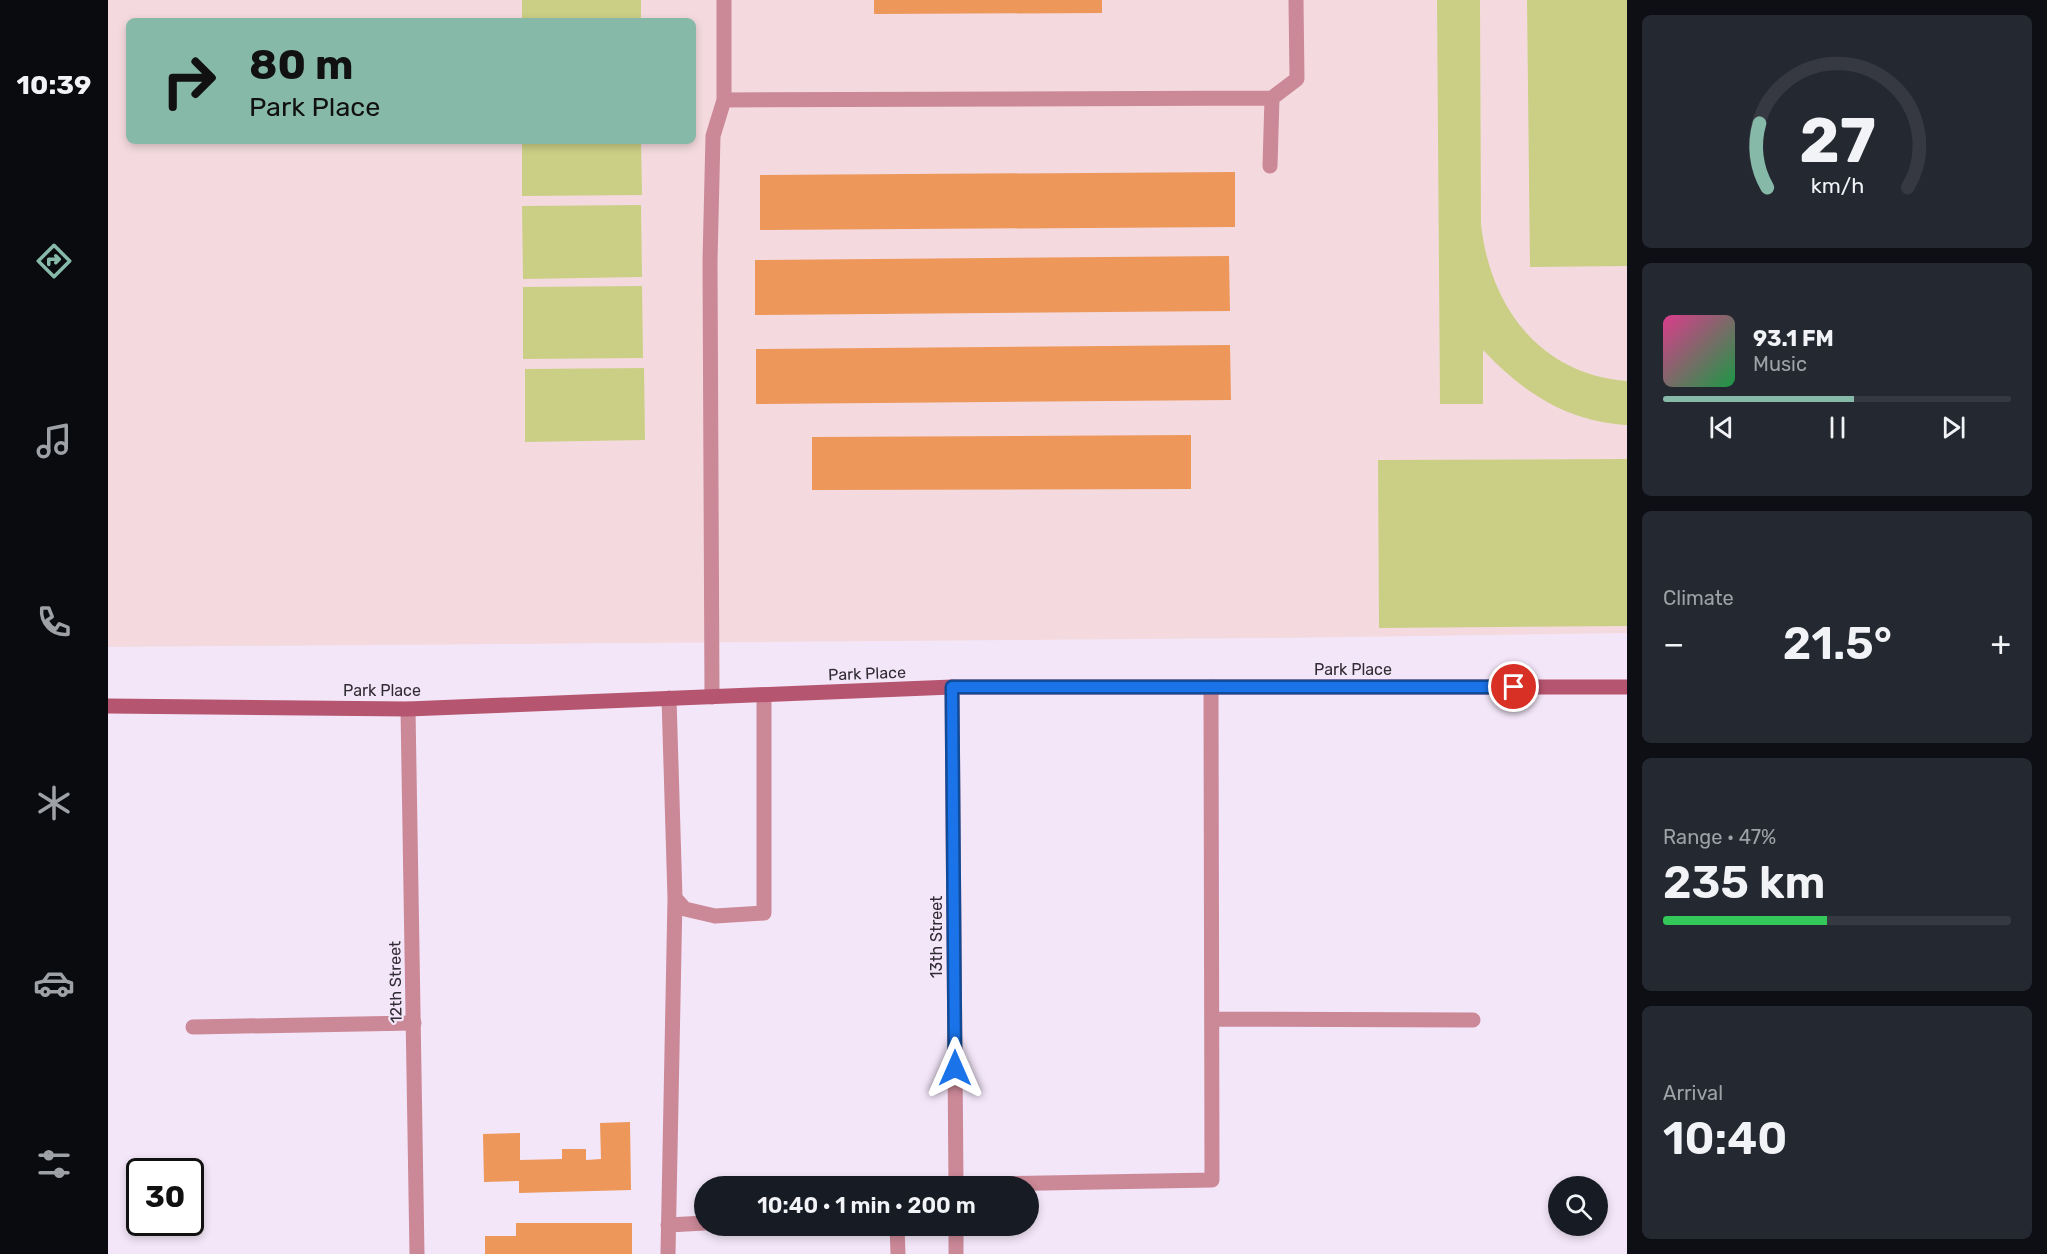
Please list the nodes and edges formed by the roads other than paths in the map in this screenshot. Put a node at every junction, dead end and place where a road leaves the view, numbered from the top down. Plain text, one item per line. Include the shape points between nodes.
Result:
1 (724, 0) edge
2 (1296, 0) edge
3 (1272, 98) junction
4 (724, 100) junction
5 (1270, 166) dead end
6 (952, 687) junction
7 (1211, 687) junction
8 (1627, 687) edge
9 (765, 695) junction
10 (712, 697) junction
11 (669, 698) junction
12 (108, 706) edge
13 (408, 709) junction
14 (675, 898) junction
15 (1213, 1019) junction
16 (1473, 1020) dead end
17 (414, 1023) junction
18 (193, 1027) dead end
19 (956, 1176) edge
20 (1039, 1183) edge
21 (694, 1224) edge
22 (668, 1225) junction
23 (897, 1236) edge
24 (956, 1236) edge
25 (417, 1254) edge
26 (668, 1254) edge
27 (898, 1254) edge
28 (956, 1254) edge

1 - 4 street
2 - 3 street via 1297,79
3 - 4 street
3 - 5 street
4 - 10 street via 713,136 710,261
6 - 7 street, Park Place
6 - 9 street, Park Place
6 - 19 street, 13th Street
7 - 8 street, Park Place
7 - 15 street
9 - 10 street, Park Place
9 - 14 street via 764,914 715,916 685,909
10 - 11 street, Park Place
11 - 13 street, Park Place
11 - 14 street
12 - 13 street, Park Place
13 - 17 street, 12th Street
14 - 22 street
15 - 16 street
15 - 20 street via 1212,1180
17 - 18 street
17 - 25 street, 12th Street
21 - 22 street
22 - 26 street
23 - 27 street
24 - 28 street

